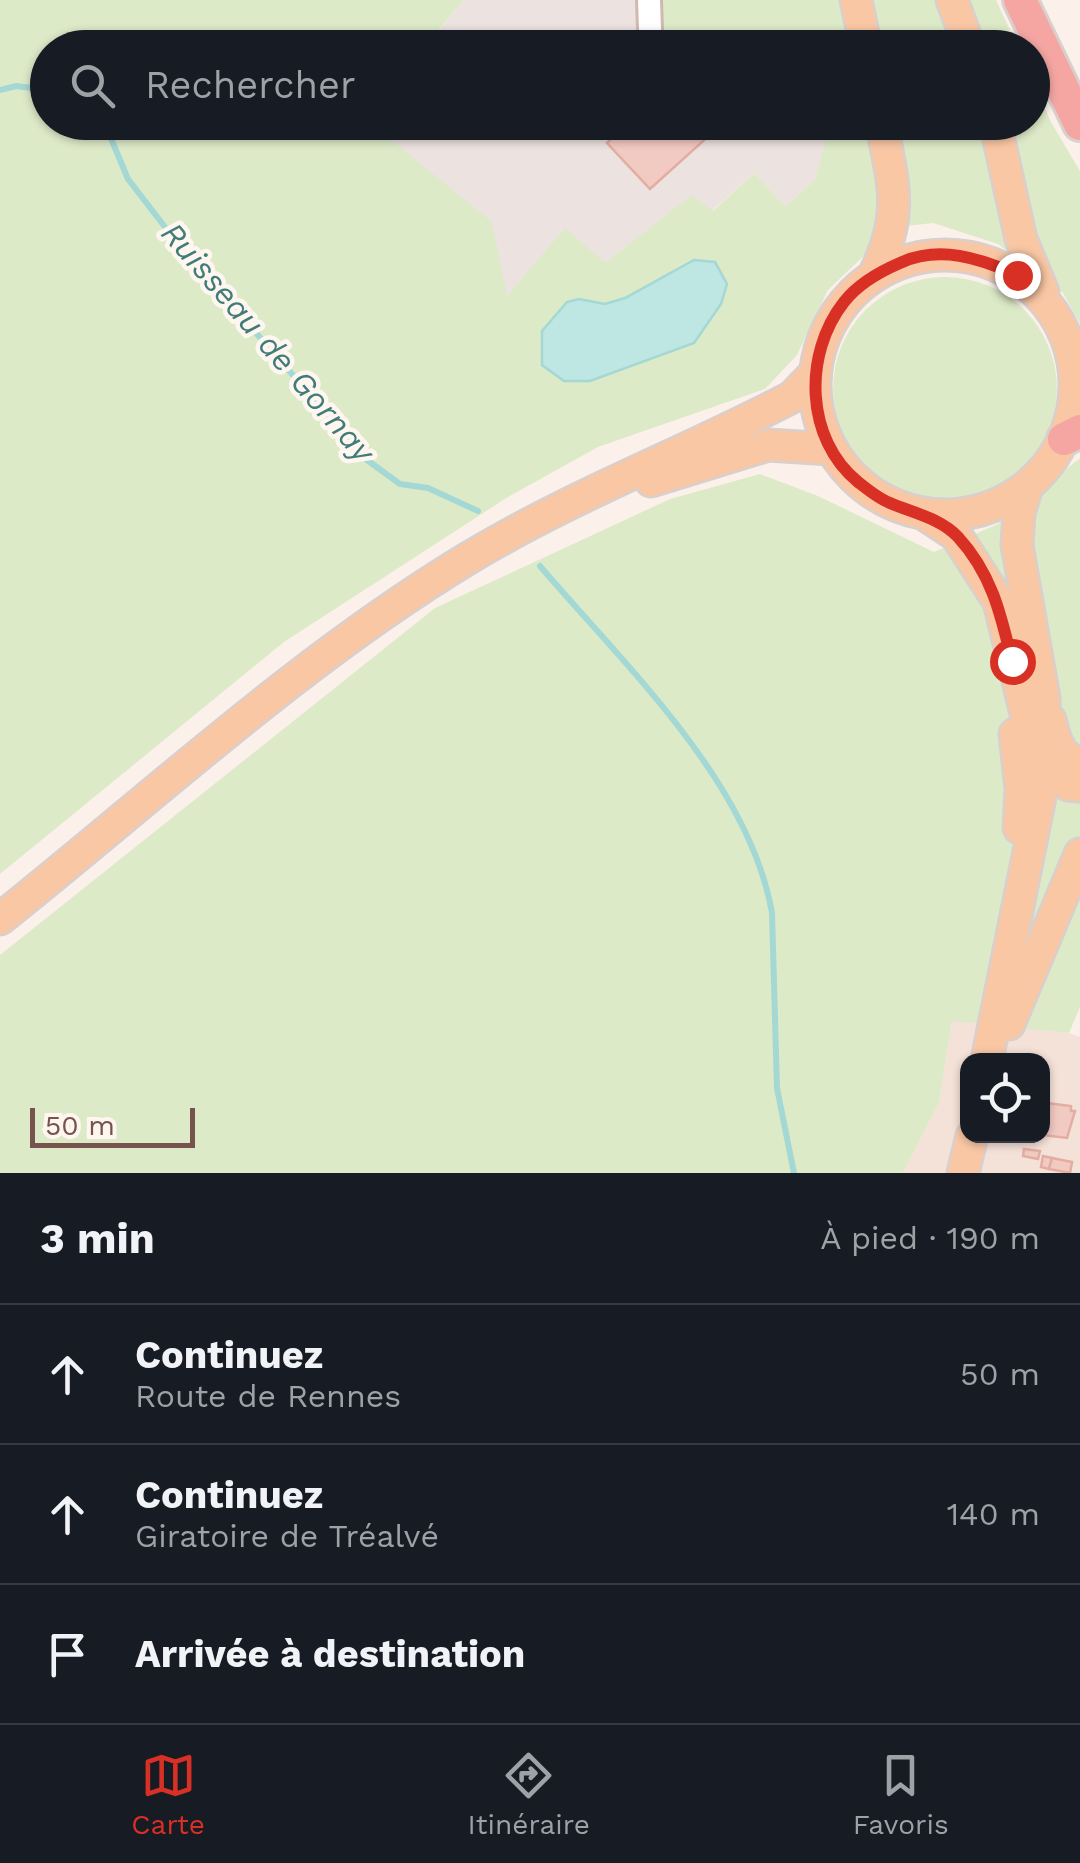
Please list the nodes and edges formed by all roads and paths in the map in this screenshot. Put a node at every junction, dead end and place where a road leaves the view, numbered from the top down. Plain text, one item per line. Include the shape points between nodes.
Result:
1 (649, 0) edge
2 (856, 0) edge
3 (952, 0) edge
4 (1020, 0) edge
5 (1043, 0) edge
6 (650, 29) dead end
7 (862, 30) edge
8 (963, 30) edge
9 (1035, 30) edge
10 (1050, 62) edge
11 (1080, 84) edge
12 (1080, 124) edge
13 (884, 140) edge
14 (999, 140) edge
15 (874, 275) junction
16 (1046, 300) junction
17 (815, 373) junction
18 (1072, 435) edge
19 (831, 449) junction
20 (1026, 488) junction
21 (553, 513) junction
22 (924, 514) junction
23 (1012, 661) junction
24 (1044, 698) junction
25 (1080, 764) edge
26 (1045, 772) junction
27 (1080, 786) edge
28 (1080, 854) edge
29 (0, 919) edge
30 (1013, 922) junction
31 (988, 1053) edge
32 (1000, 1053) edge
33 (970, 1143) edge
34 (963, 1173) edge

1 - 6 lane
2 - 7 main road
3 - 8 main road
4 - 9 highway
5 - 11 highway
10 - 12 highway
13 - 15 main road via 896,202 894,227
14 - 16 main road via 1021,240
15 - 16 main road via 908,259 983,259 1017,275
15 - 17 main road via 844,301 824,335
16 - 18 main road via 1067,336 1076,376
17 - 19 main road via 817,412
17 - 21 main road via 792,397
18 - 20 main road
19 - 21 main road via 768,445
19 - 22 main road via 870,491
20 - 22 main road via 960,515
20 - 24 main road via 1017,544
21 - 29 main road via 469,558 301,673
22 - 23 main road via 956,535 976,563 998,602
23 - 26 main road via 1031,744
23 - 30 main road via 1021,789
24 - 25 main road via 1058,747
24 - 26 main road
26 - 27 main road
26 - 30 main road
28 - 32 main road
30 - 31 main road
33 - 34 main road

